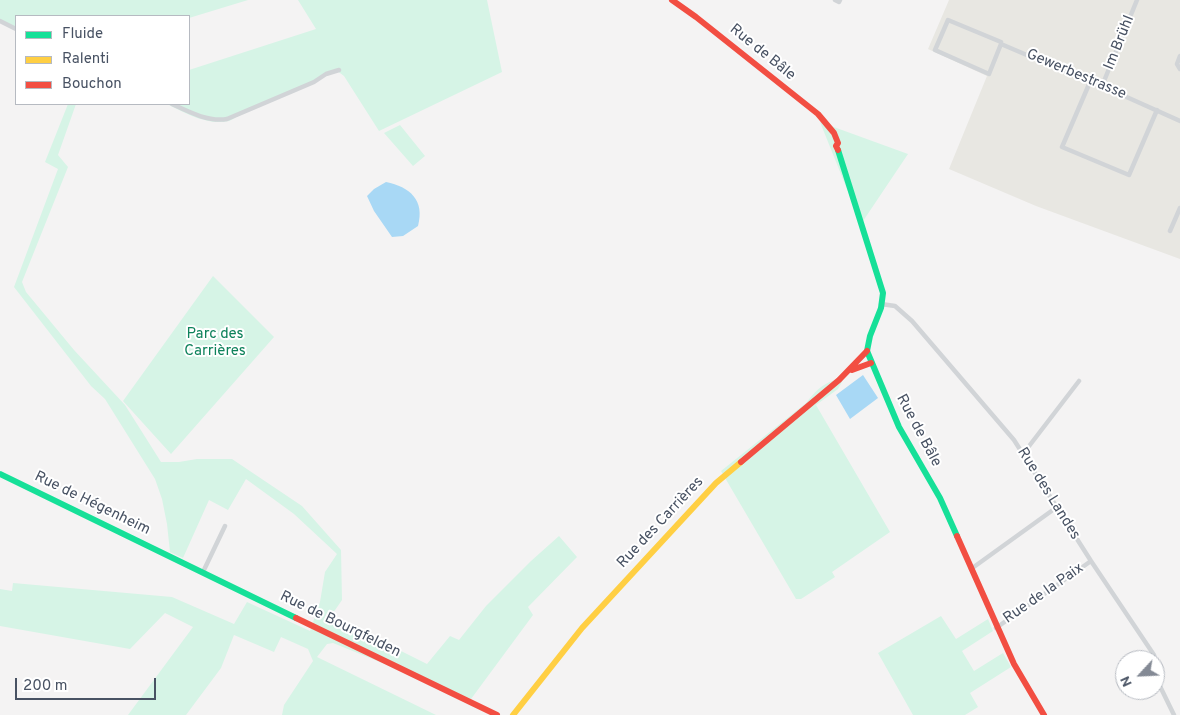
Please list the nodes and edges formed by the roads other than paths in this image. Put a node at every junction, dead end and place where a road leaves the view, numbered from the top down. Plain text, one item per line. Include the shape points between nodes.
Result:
1 (672, 0) edge
2 (1137, 0) edge
3 (0, 21) edge
4 (15, 28) edge
5 (1001, 42) dead end
6 (1180, 56) edge
7 (1180, 69) edge
8 (339, 70) dead end
9 (1090, 82) junction
10 (1102, 86) junction
11 (175, 105) edge
12 (1157, 110) junction
13 (1180, 121) edge
14 (1180, 208) edge
15 (1170, 231) dead end
16 (881, 304) junction
17 (867, 351) junction
18 (871, 363) junction
19 (850, 370) junction
20 (1079, 382) dead end
21 (1023, 454) junction
22 (0, 474) edge
23 (1057, 506) junction
24 (225, 526) dead end
25 (172, 557) joint
26 (1091, 561) junction
27 (971, 569) junction
28 (203, 572) junction
29 (996, 628) junction
30 (498, 715) edge
31 (513, 715) edge
32 (1044, 715) edge
33 (1174, 715) edge

1 - 16 street, Rue de Bâle via 818,114 834,132 881,284
2 - 10 street, Im Brühl
3 - 4 street
5 - 9 street, Gewerbestrasse via 948,20 935,50 989,74 1001,44
6 - 7 street via 1177,64
8 - 11 street via 227,119 216,120
9 - 10 street, Gewerbestrasse
9 - 12 street via 1062,147 1071,151 1129,175
10 - 12 street, Gewerbestrasse
12 - 13 street, Gewerbestrasse
14 - 15 street
16 - 17 street, Rue de Bâle via 867,342
16 - 21 street, Rue des Landes via 895,306 912,321 1010,434
17 - 18 street, Rue de Bâle
17 - 19 street, Rue des Carrières
18 - 19 street, Rue des Carrières
18 - 27 street, Rue de Bâle via 899,427 940,498
19 - 31 street, Rue des Carrières via 716,483 582,628
20 - 21 street
21 - 23 street, Rue des Landes
22 - 25 street, Rue de Hégenheim
23 - 26 street, Rue des Landes
23 - 27 street
24 - 28 street
25 - 28 street, Rue de Bourgfelden
26 - 29 street, Rue de la Paix
26 - 33 street, Rue des Landes via 1154,654 1156,678
27 - 29 street, Rue de Bâle
28 - 30 street, Rue de Bourgfelden
29 - 32 street, Rue de Bâle

